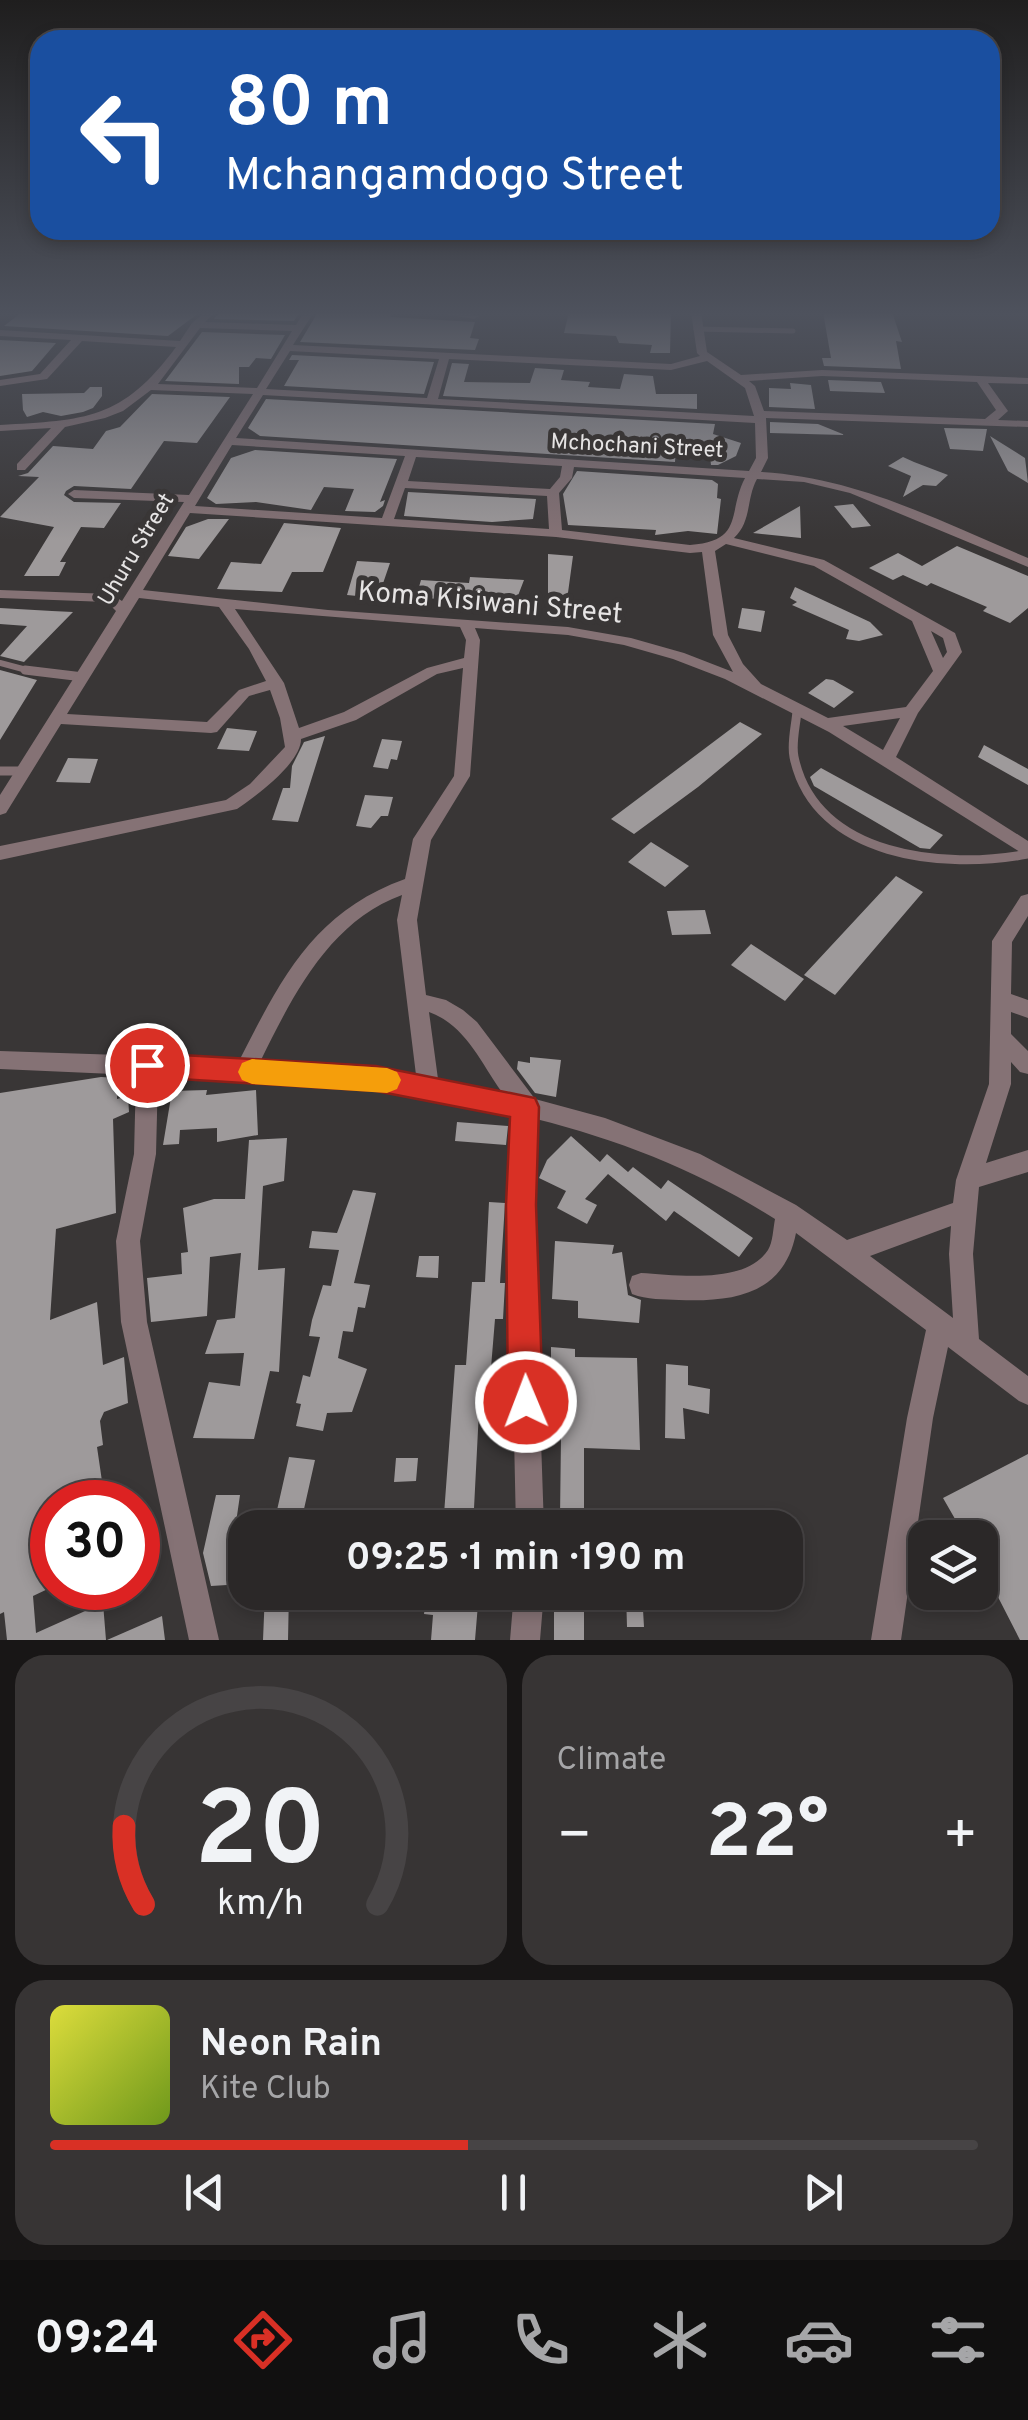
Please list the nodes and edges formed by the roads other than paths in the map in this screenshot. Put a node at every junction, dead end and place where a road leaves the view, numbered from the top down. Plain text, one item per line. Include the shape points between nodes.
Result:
1 (148, 389) edge
2 (183, 389) edge
3 (261, 389) edge
4 (436, 389) edge
5 (752, 389) edge
6 (987, 389) edge
7 (259, 392) junction
8 (432, 401) junction
9 (760, 417) junction
10 (62, 424) junction
11 (986, 424) junction
12 (1028, 424) edge
13 (0, 428) edge
14 (229, 441) junction
15 (411, 454) junction
16 (568, 464) junction
17 (21, 468) dead end
18 (754, 474) junction
19 (402, 484) junction
20 (553, 493) junction
21 (74, 494) dead end
22 (188, 504) junction
23 (386, 524) junction
24 (556, 533) junction
25 (726, 540) junction
26 (708, 548) junction
27 (1028, 563) edge
28 (0, 594) edge
29 (135, 594) junction
30 (223, 603) junction
31 (124, 611) junction
32 (466, 624) junction
33 (471, 661) junction
34 (0, 663) edge
35 (83, 677) junction
36 (276, 683) junction
37 (765, 695) junction
38 (797, 711) junction
39 (911, 711) junction
40 (56, 719) junction
41 (823, 724) junction
42 (293, 736) junction
43 (886, 760) junction
44 (0, 771) edge
45 (24, 771) junction
46 (0, 809) edge
47 (1028, 852) edge
48 (0, 853) edge
49 (412, 884) junction
50 (1028, 901) edge
51 (1000, 999) junction
52 (418, 1002) junction
53 (1028, 1009) edge
54 (1001, 1038) junction
55 (0, 1060) edge
56 (1028, 1064) edge
57 (147, 1065) junction
58 (244, 1071) junction
59 (428, 1088) junction
60 (528, 1108) junction
61 (1028, 1161) edge
62 (968, 1180) junction
63 (964, 1210) junction
64 (788, 1213) junction
65 (848, 1252) junction
66 (641, 1285) dead end
67 (940, 1326) junction
68 (967, 1346) junction
69 (1028, 1392) edge
70 (529, 1510) edge
71 (528, 1610) edge
72 (204, 1640) edge
73 (525, 1640) edge
74 (886, 1640) edge

1 - 10 street via 107,414
2 - 7 street
3 - 7 street, Uhuru Street
4 - 8 street
5 - 9 street
6 - 11 street via 1002,411
7 - 8 street
7 - 14 street, Uhuru Street
8 - 9 street
9 - 11 street
9 - 18 street via 762,458
10 - 13 street
10 - 17 street
11 - 12 street
14 - 15 street, Mchochani Street
14 - 22 street, Uhuru Street
15 - 16 street, Mchochani Street
15 - 19 street
16 - 18 street, Mchochani Street
16 - 20 street
18 - 25 street via 743,514
18 - 27 street, Mchochani Street via 854,490
19 - 20 street
19 - 23 street
20 - 24 street
21 - 22 street
22 - 23 street
22 - 29 street, Uhuru Street
23 - 24 street
24 - 26 street
25 - 26 street
25 - 39 street via 808,559 916,615 940,670
26 - 37 street via 722,643
28 - 31 street via 86,594 110,598
29 - 30 street, Koma Kisiwani Street
29 - 31 street, Uhuru Street
30 - 32 street, Koma Kisiwani Street
30 - 36 street
31 - 35 street, Uhuru Street
32 - 33 street
32 - 37 street, Koma Kisiwani Street via 626,641 710,668
33 - 42 street via 432,672 350,716
33 - 49 street via 462,776 422,840
34 - 35 lane
35 - 40 street, Uhuru Street
36 - 40 street via 244,693 212,728
36 - 42 street
37 - 38 street, Koma Kisiwani Street
38 - 41 street, Koma Kisiwani Street
38 - 47 lane via 791,730 794,770 829,814 866,844 909,858 966,864
39 - 41 street
39 - 43 street
40 - 45 street, Uhuru Street
41 - 43 street, Koma Kisiwani Street
42 - 48 street via 293,748 231,805
43 - 47 street, Koma Kisiwani Street
44 - 45 lane
45 - 46 street, Uhuru Street
49 - 52 street via 407,920
49 - 58 street via 366,900 322,941
50 - 51 street via 1002,941
51 - 53 street
51 - 54 street
52 - 59 street
52 - 60 street via 434,1003 467,1025
54 - 56 street
54 - 62 street via 998,1094
55 - 57 street
57 - 58 street
57 - 72 street via 146,1154 128,1241 134,1322
58 - 59 street via 376,1078
59 - 60 street
60 - 64 street via 640,1140
60 - 70 street via 521,1205
61 - 62 street
62 - 63 street
63 - 65 street
63 - 68 street
64 - 65 street
64 - 66 street via 778,1256 766,1269 720,1286
65 - 67 street
67 - 68 street
67 - 74 street
68 - 69 street
71 - 73 street

